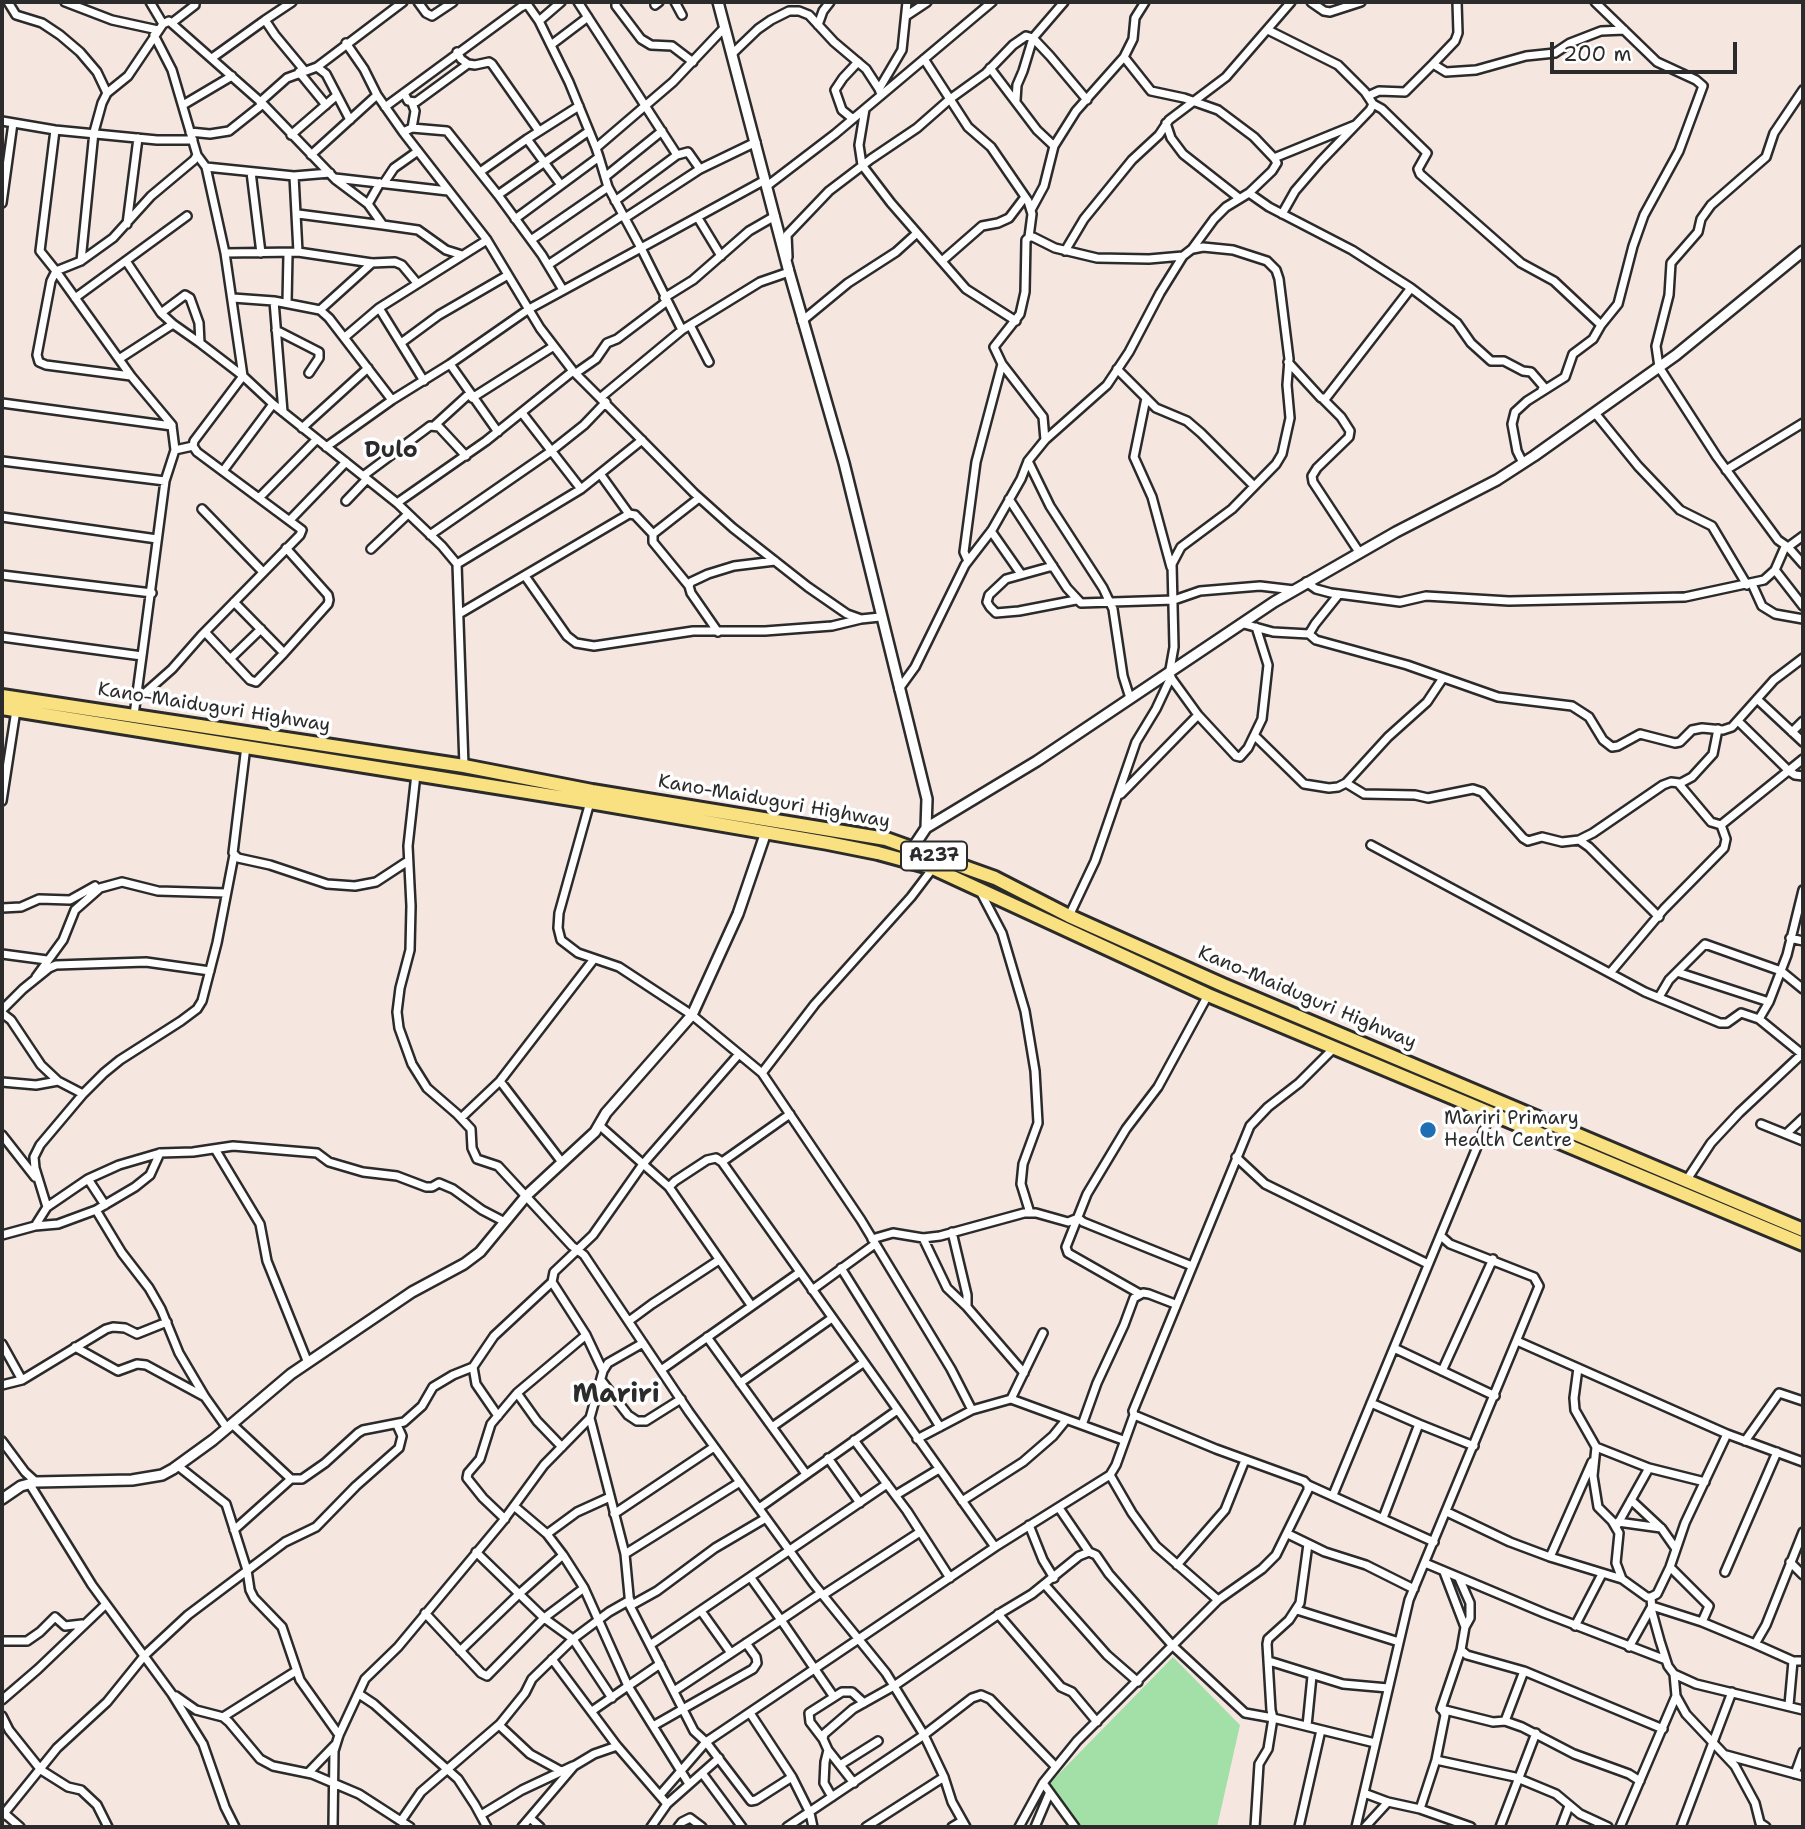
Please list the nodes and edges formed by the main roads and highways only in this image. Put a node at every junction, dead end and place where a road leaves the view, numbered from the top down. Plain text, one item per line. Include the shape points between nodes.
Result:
1 (2, 696) edge
2 (2, 708) edge
3 (1803, 1230) edge
4 (1803, 1244) edge

1 - 3 highway, Kano-Maiduguri Highway / A237 via 464,766 886,839 995,877 1069,916 1223,985
2 - 4 highway, Kano-Maiduguri Highway / A237 via 766,832 933,868 1208,995

